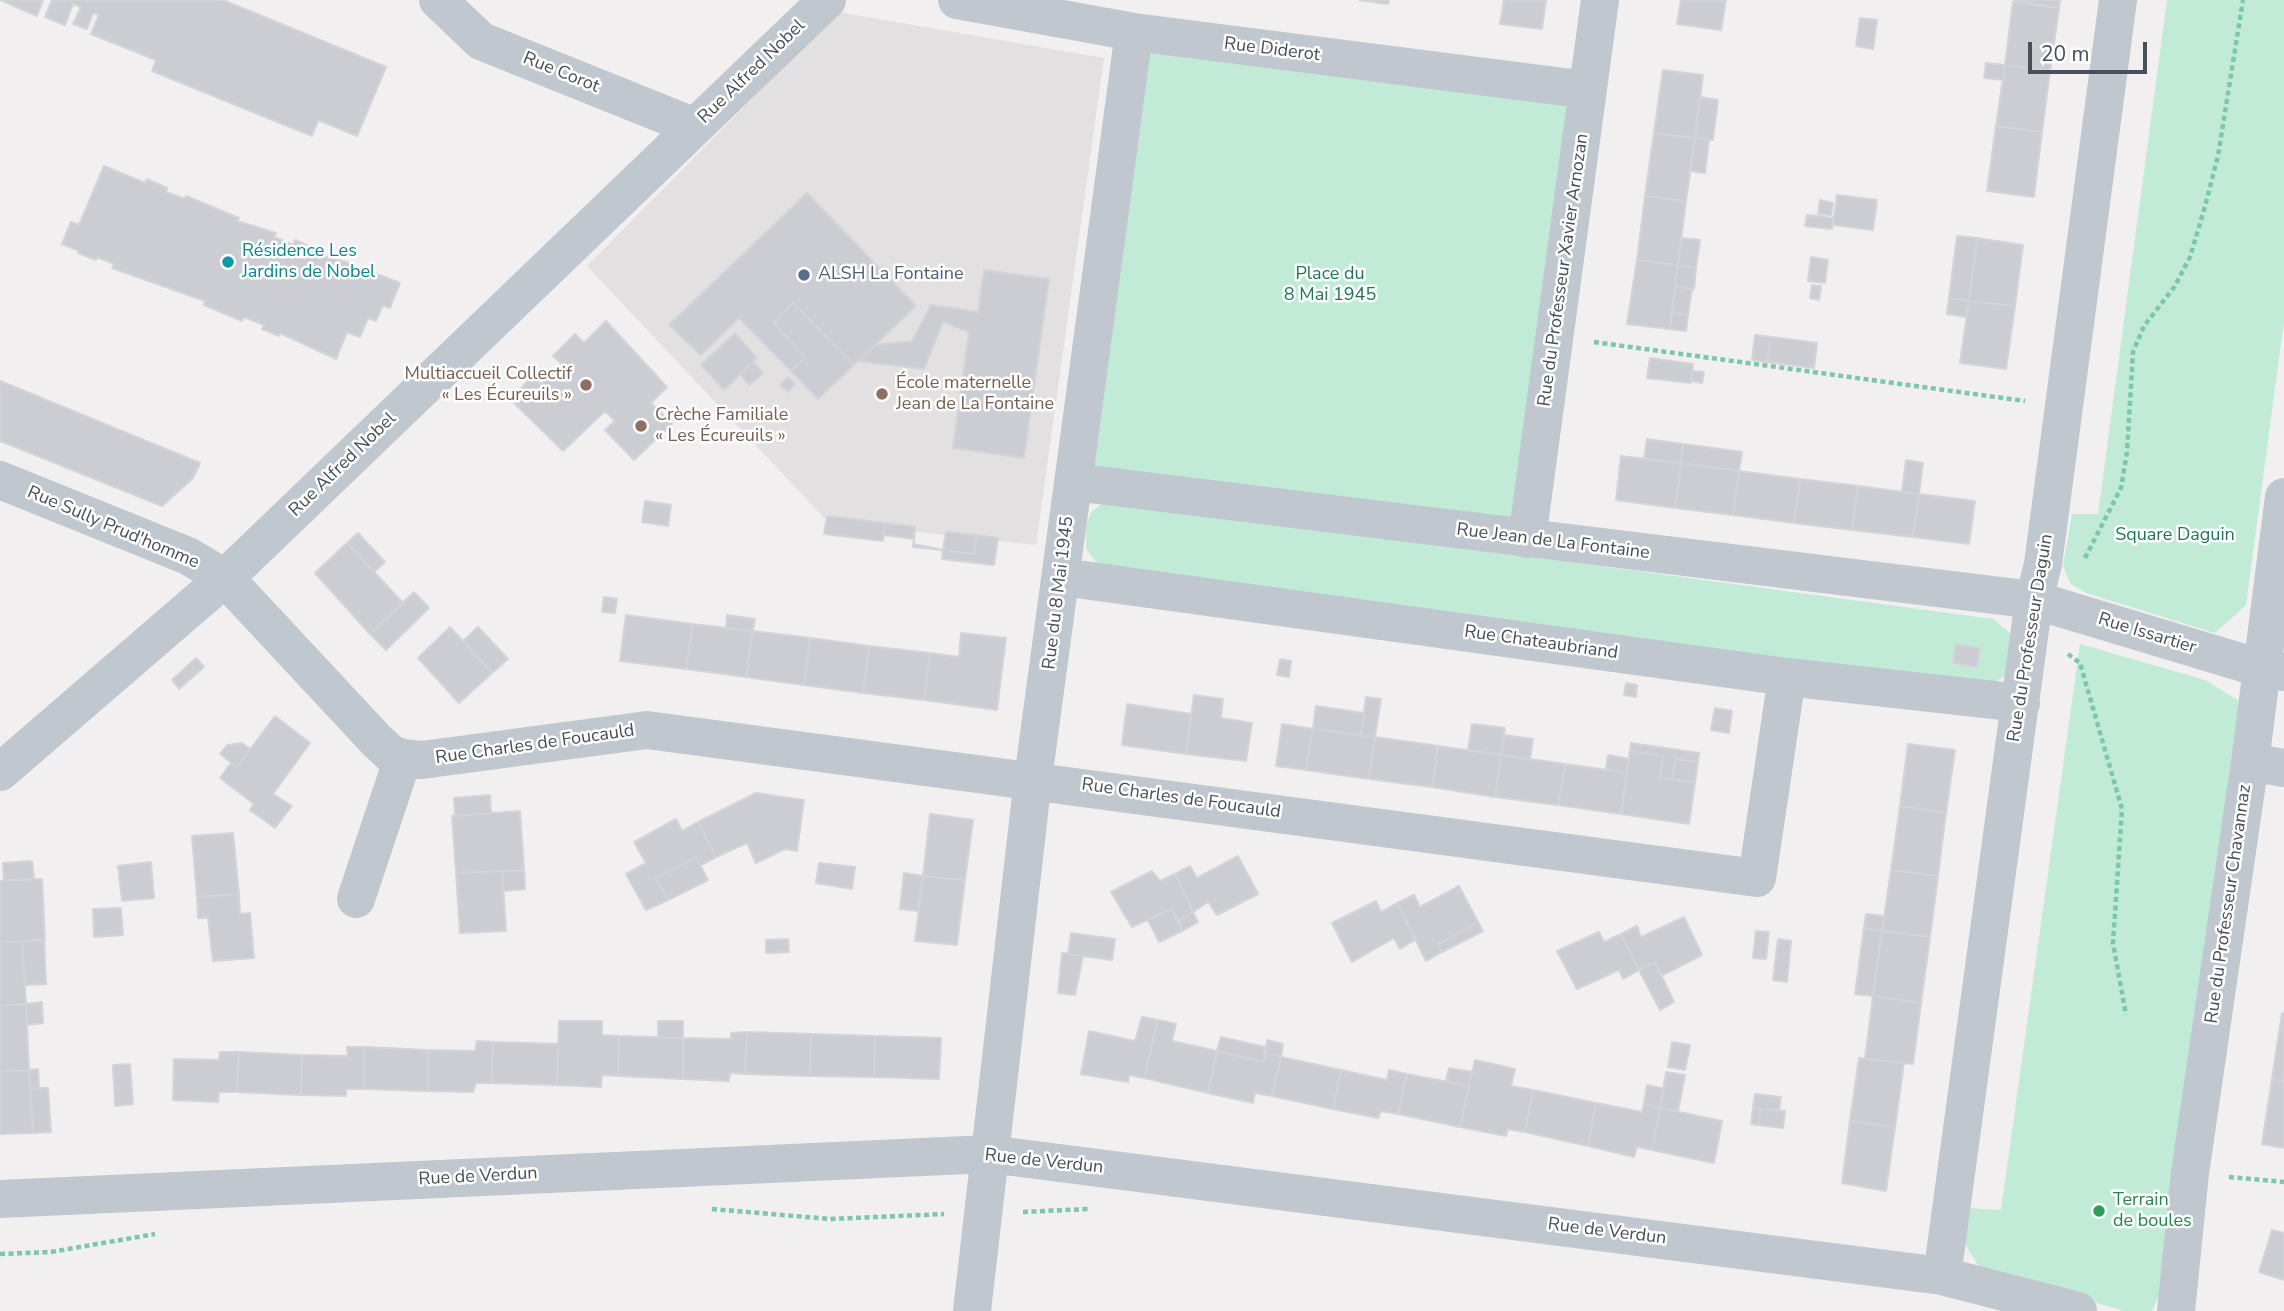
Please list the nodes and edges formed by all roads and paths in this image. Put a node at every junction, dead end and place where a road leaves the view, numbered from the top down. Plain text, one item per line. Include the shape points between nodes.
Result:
1 (438, 0) edge
2 (827, 0) edge
3 (957, 0) edge
4 (1600, 0) edge
5 (2118, 0) edge
6 (2243, 0) edge
7 (1134, 32) junction
8 (1588, 90) junction
9 (695, 127) junction
10 (1555, 337) junction
11 (2064, 406) junction
12 (0, 480) edge
13 (1073, 482) junction
14 (2284, 497) edge
15 (1527, 539) junction
16 (1062, 577) junction
17 (226, 578) junction
18 (2051, 604) junction
19 (2272, 670) edge
20 (1787, 677) junction
21 (2021, 703) junction
22 (403, 758) junction
23 (2267, 765) edge
24 (0, 772) edge
25 (1033, 779) junction
26 (356, 898) dead end
27 (2126, 1015) dead end
28 (989, 1154) junction
29 (2189, 1173) junction
30 (2284, 1182) edge
31 (0, 1199) edge
32 (1942, 1276) junction
33 (972, 1311) edge
34 (2078, 1311) edge
35 (2176, 1311) edge

1 - 9 street, Rue Corot via 481,41
2 - 9 street, Rue Alfred Nobel
3 - 7 street, Rue Diderot
4 - 8 street, Rue du Professeur Xavier Arnozan
5 - 11 street, Rue du Professeur Daguin
6 - 18 path via 2218,156 2201,222 2185,267 2144,326 2133,352 2121,488 2068,587
7 - 8 street, Rue Diderot
7 - 13 street, Rue du 8 Mai 1945
8 - 10 street, Rue du Professeur Xavier Arnozan
9 - 17 street, Rue Alfred Nobel
10 - 11 path
10 - 15 street, Rue du Professeur Xavier Arnozan
11 - 18 street, Rue du Professeur Daguin via 2043,564
12 - 17 street, Rue Sully Prud'homme via 188,556
13 - 15 street, Rue Jean de La Fontaine
13 - 16 street, Rue du 8 Mai 1945
14 - 19 street, Rue du Professeur Chavannaz
15 - 18 street, Rue Jean de La Fontaine
16 - 20 street, Rue Chateaubriand
16 - 25 street, Rue du 8 Mai 1945
17 - 22 street via 376,740
17 - 24 street, Rue Alfred Nobel
18 - 19 street, Rue Issartier
18 - 21 street, Rue du Professeur Daguin
18 - 27 path via 2062,649 2080,663 2122,809 2113,943
19 - 23 street, Rue du Professeur Chavannaz
20 - 21 street, Rue Chateaubriand
20 - 25 street, Rue Charles de Foucauld via 1757,878
21 - 32 street, Rue du Professeur Daguin
22 - 25 street, Rue Charles de Foucauld via 422,760 647,730
22 - 26 street
23 - 29 street, Rue du Professeur Chavannaz
25 - 28 street, Rue du 8 Mai 1945
28 - 31 street, Rue de Verdun
28 - 32 street, Rue de Verdun
28 - 33 street, Rue du 8 Mai 1945
29 - 30 path
29 - 35 street, Rue du Professeur Chavannaz
32 - 34 street, Rue de Verdun

